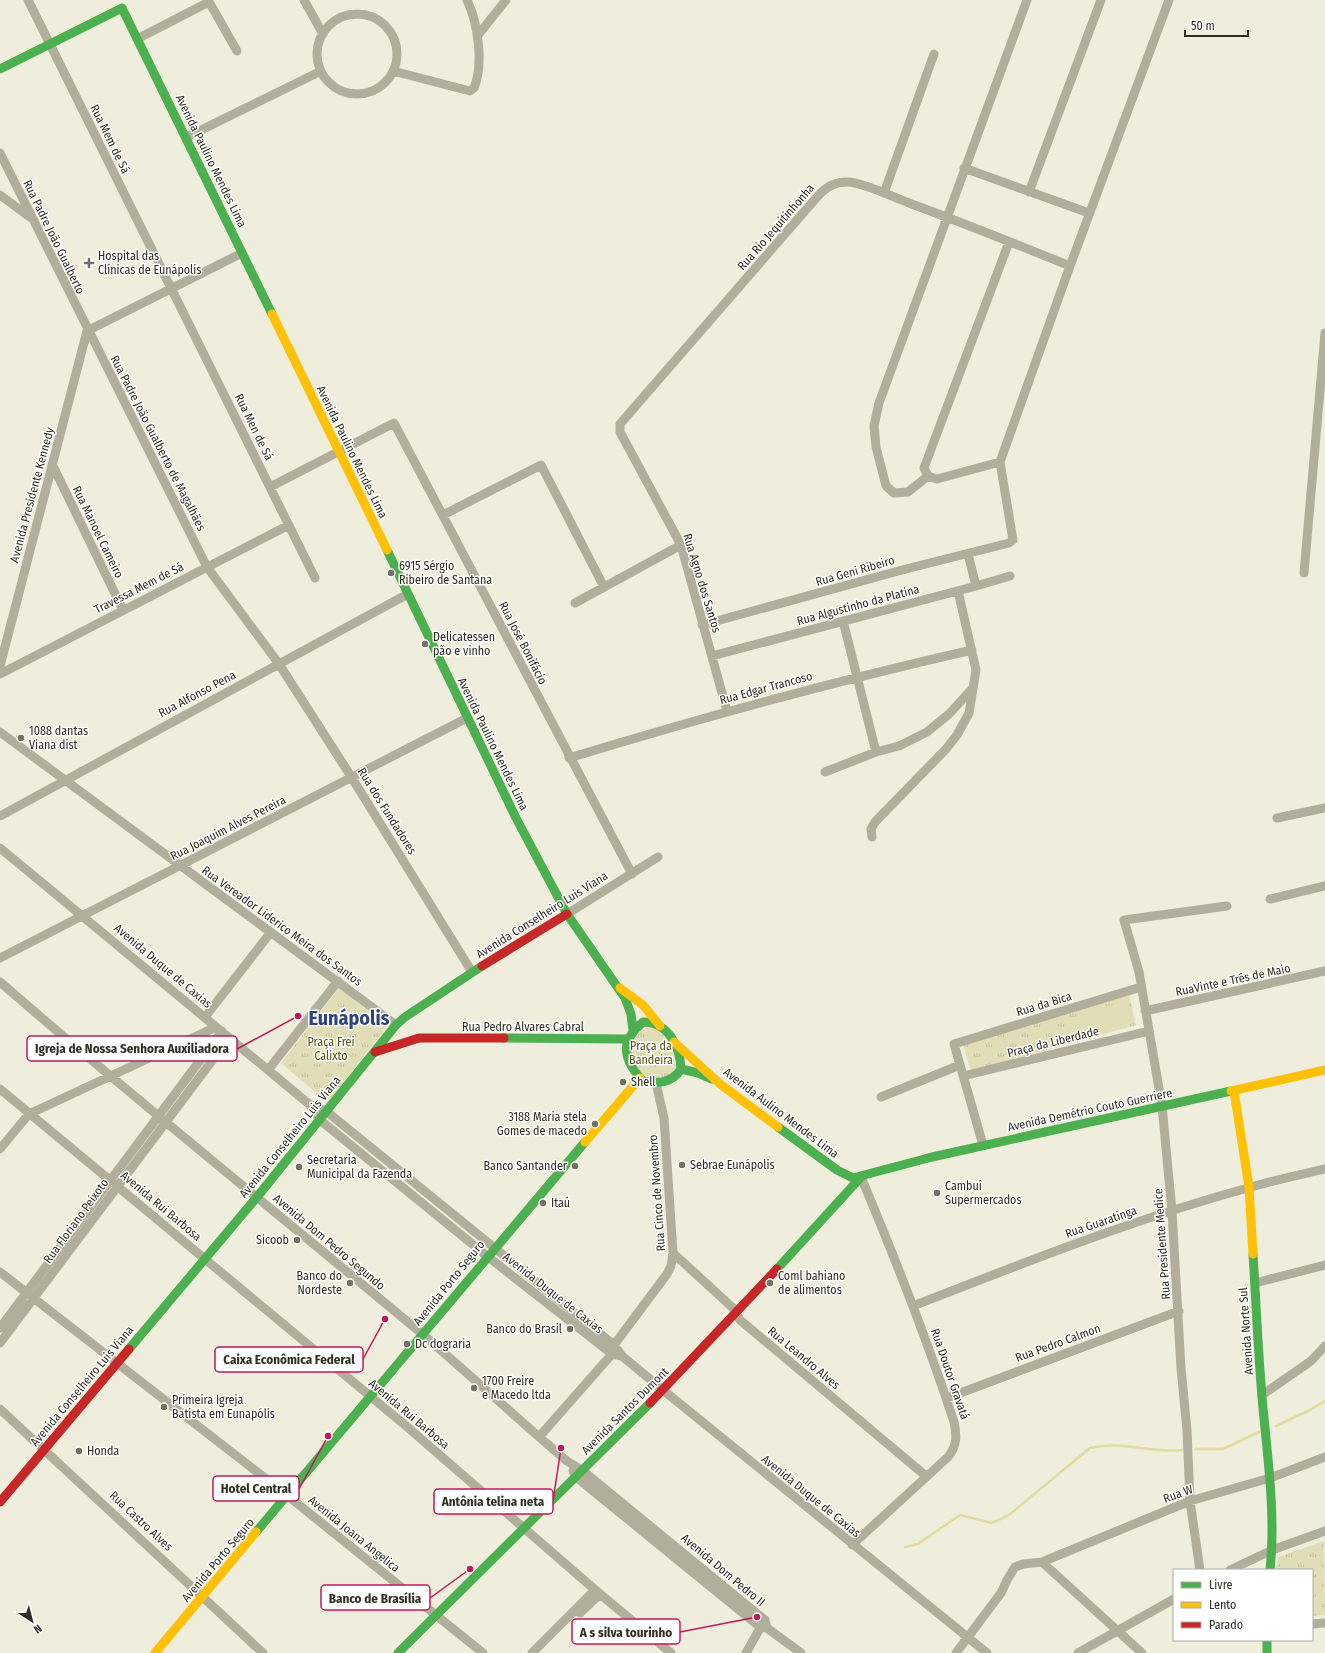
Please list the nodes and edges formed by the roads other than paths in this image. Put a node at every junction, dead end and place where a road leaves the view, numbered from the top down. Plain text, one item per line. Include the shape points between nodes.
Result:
1 (28, 0) edge
2 (304, 0) edge
3 (467, 0) edge
4 (506, 0) edge
5 (1027, 0) edge
6 (1100, 0) edge
7 (1169, 0) edge
8 (209, 1) edge
9 (120, 4) edge
10 (323, 34) junction
11 (478, 35) junction
12 (137, 39) junction
13 (50, 44) junction
14 (236, 51) dead end
15 (934, 54) dead end
16 (0, 69) edge
17 (321, 71) junction
18 (393, 71) junction
19 (186, 137) junction
20 (0, 153) edge
21 (964, 168) junction
22 (1029, 192) junction
23 (884, 193) junction
24 (0, 195) edge
25 (1089, 213) junction
26 (946, 217) junction
27 (33, 220) junction
28 (1009, 242) junction
29 (242, 253) junction
30 (1070, 266) junction
31 (171, 288) junction
32 (88, 331) junction
33 (1325, 333) edge
34 (1324, 347) edge
35 (620, 424) joint
36 (339, 452) junction
37 (1000, 462) junction
38 (52, 464) junction
39 (928, 476) junction
40 (270, 487) junction
41 (443, 515) junction
42 (289, 525) junction
43 (680, 545) junction
44 (968, 554) junction
45 (207, 567) junction
46 (1304, 573) dead end
47 (1010, 576) dead end
48 (315, 578) dead end
49 (976, 586) junction
50 (604, 587) junction
51 (958, 591) junction
52 (406, 595) junction
53 (576, 603) dead end
54 (123, 610) junction
55 (843, 621) junction
56 (702, 625) junction
57 (972, 650) junction
58 (712, 656) junction
59 (279, 664) junction
60 (0, 666) edge
61 (0, 674) edge
62 (858, 676) junction
63 (972, 689) junction
64 (727, 711) junction
65 (467, 718) junction
66 (0, 732) edge
67 (876, 752) junction
68 (569, 758) junction
69 (825, 772) dead end
70 (352, 778) junction
71 (65, 779) junction
72 (1325, 808) edge
73 (0, 816) edge
74 (1277, 818) dead end
75 (872, 837) dead end
76 (0, 848) edge
77 (658, 857) dead end
78 (180, 866) junction
79 (632, 874) junction
80 (1325, 886) edge
81 (1270, 899) dead end
82 (1226, 906) dead end
83 (82, 914) junction
84 (567, 914) junction
85 (271, 932) junction
86 (0, 958) edge
87 (1325, 971) edge
88 (472, 972) junction
89 (338, 981) junction
90 (0, 982) edge
91 (1141, 987) junction
92 (619, 988) junction
93 (1145, 1011) junction
94 (205, 1017) junction
95 (661, 1027) junction
96 (401, 1029) junction
97 (632, 1030) junction
98 (1149, 1031) junction
99 (222, 1032) junction
100 (419, 1038) junction
101 (627, 1039) junction
102 (674, 1042) junction
103 (375, 1052) junction
104 (960, 1065) junction
105 (681, 1069) junction
106 (268, 1070) junction
107 (1325, 1070) edge
108 (963, 1076) junction
109 (110, 1077) junction
110 (640, 1078) junction
111 (656, 1084) junction
112 (720, 1084) junction
113 (0, 1089) edge
114 (1234, 1091) junction
115 (881, 1097) dead end
116 (309, 1104) junction
117 (1162, 1106) junction
118 (326, 1111) junction
119 (29, 1114) junction
120 (159, 1116) junction
121 (320, 1120) junction
122 (166, 1122) junction
123 (983, 1145) junction
124 (0, 1149) edge
125 (1325, 1169) edge
126 (861, 1178) junction
127 (114, 1182) junction
128 (1249, 1187) junction
129 (257, 1197) junction
130 (1172, 1211) junction
131 (494, 1248) junction
132 (674, 1254) junction
133 (487, 1256) junction
134 (204, 1259) junction
135 (1325, 1265) edge
136 (0, 1272) edge
137 (1254, 1283) junction
138 (30, 1296) junction
139 (913, 1306) junction
140 (1179, 1311) junction
141 (736, 1314) junction
142 (0, 1328) edge
143 (423, 1335) junction
144 (0, 1343) edge
145 (1325, 1346) edge
146 (613, 1350) junction
147 (117, 1363) junction
148 (663, 1390) junction
149 (1262, 1395) junction
150 (370, 1397) junction
151 (947, 1398) junction
152 (0, 1409) edge
153 (539, 1437) junction
154 (45, 1449) junction
155 (1325, 1457) edge
156 (567, 1461) junction
157 (583, 1470) junction
158 (926, 1476) junction
159 (576, 1477) junction
160 (1270, 1478) junction
161 (288, 1496) junction
162 (1190, 1501) junction
163 (0, 1502) edge
164 (630, 1515) junction
165 (523, 1528) junction
166 (1325, 1531) edge
167 (852, 1544) junction
168 (1272, 1550) junction
169 (1042, 1562) junction
170 (1200, 1569) edge
171 (1232, 1569) edge
172 (1270, 1569) edge
173 (597, 1592) junction
174 (203, 1596) junction
175 (1173, 1600) edge
176 (436, 1615) junction
177 (1325, 1623) edge
178 (1313, 1624) edge
179 (764, 1625) junction
180 (1118, 1631) junction
181 (969, 1638) junction
182 (1267, 1641) edge
183 (156, 1653) edge
184 (263, 1653) edge
185 (398, 1653) edge
186 (483, 1653) edge
187 (532, 1653) edge
188 (538, 1653) edge
189 (671, 1653) edge
190 (746, 1653) edge
191 (801, 1653) edge
192 (956, 1653) edge
193 (987, 1653) edge
194 (1078, 1653) edge
195 (1142, 1653) edge
196 (1267, 1653) edge

1 - 13 street, Rua Mem de Sá
2 - 10 street
3 - 11 street
4 - 11 street
5 - 21 street
6 - 22 street
7 - 25 street
8 - 12 street
8 - 14 street
9 - 12 main road, Avenida Paulino Mendes Lima
9 - 13 main road
10 - 17 street via 317,56
10 - 18 street via 335,20 345,16 365,15 375,18 387,28 395,41 397,56
11 - 18 street via 479,58 475,85 470,91
12 - 19 main road, Avenida Paulino Mendes Lima
13 - 16 main road
13 - 31 street, Rua Mem de Sá
15 - 23 street
17 - 18 street via 330,84 361,94 380,86
17 - 19 street
19 - 29 main road, Avenida Paulino Mendes Lima
20 - 27 street, Rua Padre João Gualberto
21 - 22 street
21 - 26 street
22 - 25 street
23 - 26 street, Rua Rio Jequitinhonha
23 - 35 street, Rua Rio Jequitinhonha via 851,182 836,183 824,190
24 - 27 street
25 - 30 street
26 - 28 street, Rua Rio Jequitinhonha
26 - 39 street via 879,403 874,426 876,447 886,486 894,493 908,492
27 - 32 street, Rua Padre João Gualberto
28 - 30 street, Rua Rio Jequitinhonha
28 - 39 street via 924,468
29 - 31 street
29 - 36 main road, Avenida Paulino Mendes Lima
30 - 37 street
31 - 32 street
31 - 40 street, Rua Men de Sá
32 - 38 street, Avenida Presidente Kennedy
32 - 45 street, Rua Padre João Gualberto de Magalhães
33 - 34 street
34 - 46 street
35 - 43 street, Rua Agno dos Santos via 620,432
36 - 40 street
36 - 41 street, Rua José Bonifácio via 394,424
36 - 52 main road, Avenida Paulino Mendes Lima
37 - 39 street via 937,479
37 - 44 street, Rua Geni Ribeiro via 1013,540
38 - 54 street, Rua Manoel Cameiro
38 - 60 street, Avenida Presidente Kennedy
40 - 42 street, Rua Men de Sá
41 - 50 street via 541,465
41 - 68 street, Rua José Bonifácio
42 - 45 street, Travessa Mem de Sá
42 - 48 street, Rua Men de Sá
43 - 50 street
43 - 56 street, Rua Agno dos Santos
44 - 49 street
44 - 56 street, Rua Geni Ribeiro
45 - 54 street, Travessa Mem de Sá
45 - 59 street, Rua Padre João Gualberto de Magalhães
47 - 49 street, Rua Algustinho da Platina
49 - 51 street, Rua Algustinho da Platina
50 - 53 street
51 - 55 street, Rua Algustinho da Platina
51 - 57 street
52 - 59 street, Rua Alfonso Pena
52 - 65 main road, Avenida Paulino Mendes Lima
54 - 61 street, Travessa Mem de Sá
55 - 58 street, Rua Algustinho da Platina
55 - 62 street
56 - 58 street, Rua Agno dos Santos
57 - 62 street, Rua Edgar Trancoso
57 - 63 street via 976,670
58 - 64 street, Rua Agno dos Santos
59 - 70 street, Rua dos Fundadores
59 - 71 street, Rua Alfonso Pena
62 - 64 street, Rua Edgar Trancoso
62 - 67 street
63 - 67 street via 949,714 927,732 899,746
63 - 75 street via 969,713 957,735 875,822 871,829
64 - 68 street, Rua Edgar Trancoso
65 - 70 street, Rua Joaquim Alves Pereira
65 - 84 main road, Avenida Paulino Mendes Lima
66 - 71 street, Rua Vereador Liderico Meira dos Santos
67 - 69 street
68 - 79 street, Rua José Bonifácio
70 - 78 street, Rua Joaquim Alves Pereira
70 - 88 street, Rua dos Fundadores
71 - 73 street, Rua Alfonso Pena
71 - 78 street, Rua Vereador Liderico Meira dos Santos
72 - 74 street
76 - 83 street, Avenida Duque de Caxias
77 - 79 street, Avenida Conselheiro Luis Viana
78 - 83 street, Rua Joaquim Alves Pereira
78 - 85 street, Rua Vereador Liderico Meira dos Santos
79 - 84 street, Avenida Conselheiro Luis Viana
80 - 81 street
82 - 91 street, Rua Presidente Medice via 1124,920
83 - 86 street, Rua Joaquim Alves Pereira
83 - 94 street, Avenida Duque de Caxias
84 - 88 main road, Avenida Conselheiro Luis Viana
84 - 92 main road
85 - 89 street, Rua Vereador Liderico Meira dos Santos
85 - 94 street
87 - 93 street, RuaVinte e Três de Maio
88 - 96 main road, Avenida Conselheiro Luis Viana via 405,1017
89 - 96 street, Rua Vereador Liderico Meira dos Santos
89 - 106 street
90 - 109 street, Avenida Dom Pedro Segundo
91 - 93 street, Rua Presidente Medice
91 - 104 street, Rua da Bica via 954,1044
92 - 95 main road via 643,1005
92 - 97 main road via 628,1007
93 - 98 street, Rua Presidente Medice
94 - 99 street, Avenida Duque de Caxias
95 - 97 main road via 647,1022
95 - 102 main road
96 - 100 main road, Rua Pedro Alvares Cabral
96 - 103 main road, Avenida Conselheiro Luis Viana
97 - 101 main road
98 - 108 street, Praça da Liberdade
98 - 117 street, Rua Presidente Medice
99 - 106 street, Avenida Duque de Caxias
99 - 109 street
99 - 120 street, Rua Floriano Peixoto
99 - 122 street, Rua Floriano Peixoto
100 - 101 main road, Rua Pedro Alvares Cabral
100 - 103 main road, Rua Pedro Alvares Cabral
101 - 110 main road via 627,1060
102 - 105 main road
102 - 112 main road, Avenida Aulino Mendes Lima
103 - 118 main road, Avenida Conselheiro Luis Viana
104 - 108 street
104 - 115 street
105 - 111 main road via 670,1081
105 - 112 main road via 698,1073
106 - 116 street, Avenida Duque de Caxias
107 - 114 main road, Avenida Demétrio Couto Guerriere
108 - 123 street
109 - 119 street
109 - 120 street, Avenida Dom Pedro Segundo
110 - 111 main road
110 - 131 main road, Avenida Porto Seguro
111 - 132 street, Rua Cinco de Novembro via 664,1118
112 - 126 main road, Avenida Aulino Mendes Lima via 837,1170 853,1178
113 - 119 street, Avenida Rui Barbosa
114 - 117 main road, Avenida Demétrio Couto Guerriere
114 - 128 main road, Avenida Norte Sul
116 - 118 street, Avenida Duque de Caxias
116 - 121 street, Avenida Duque de Caxias
117 - 123 main road, Avenida Demétrio Couto Guerriere
117 - 130 street, Rua Presidente Medice
118 - 121 main road, Avenida Conselheiro Luis Viana
118 - 131 street, Avenida Duque de Caxias
119 - 124 street
119 - 127 street, Avenida Rui Barbosa
120 - 122 street, Avenida Dom Pedro Segundo
120 - 127 street, Rua Floriano Peixoto
121 - 129 main road, Avenida Conselheiro Luis Viana
121 - 133 street, Avenida Duque de Caxias
122 - 127 street, Rua Floriano Peixoto
122 - 129 street, Avenida Dom Pedro Segundo
123 - 126 main road, Avenida Demétrio Couto Guerriere via 888,1168
125 - 128 street, Rua Guaratinga
126 - 139 street, Rua Doutor Gravatá
126 - 141 main road, Avenida Santos Dumont
127 - 134 street, Avenida Rui Barbosa
127 - 138 street, Rua Floriano Peixoto
128 - 130 street, Rua Guaratinga
128 - 137 main road, Avenida Norte Sul
129 - 134 main road, Avenida Conselheiro Luis Viana
129 - 143 street, Avenida Dom Pedro Segundo
130 - 139 street, Rua Guaratinga via 1046,1254
130 - 140 street, Rua Presidente Medice
131 - 133 main road, Avenida Porto Seguro
131 - 146 street, Avenida Duque de Caxias
132 - 141 street, Rua Leandro Alves via 734,1308
132 - 146 street, Rua Cinco de Novembro via 668,1274
133 - 143 main road, Avenida Porto Seguro
133 - 146 street, Avenida Duque de Caxias
134 - 147 main road, Avenida Conselheiro Luis Viana
134 - 150 street, Avenida Rui Barbosa
135 - 137 street
136 - 138 street, Avenida Joana Angelica
137 - 149 main road, Avenida Norte Sul
138 - 142 street, Rua Floriano Peixoto
138 - 144 street, Rua Floriano Peixoto
138 - 147 street, Avenida Joana Angelica
139 - 151 street, Rua Doutor Gravatá
140 - 151 street, Rua Pedro Calmon
140 - 162 street, Rua Presidente Medice
141 - 148 main road, Avenida Santos Dumont
141 - 158 street, Rua Leandro Alves
143 - 150 main road, Avenida Porto Seguro
143 - 153 street, Avenida Dom Pedro Segundo
145 - 149 street via 1311,1361
146 - 148 street, Avenida Duque de Caxias
146 - 153 street, Rua Cinco de Novembro
147 - 154 main road, Avenida Conselheiro Luis Viana
147 - 161 street, Avenida Joana Angelica
148 - 157 main road, Avenida Santos Dumont
148 - 167 street, Avenida Duque de Caxias
149 - 160 main road, Avenida Norte Sul
150 - 161 main road, Avenida Porto Seguro
150 - 165 street, Avenida Rui Barbosa
151 - 158 street, Rua Doutor Gravatá via 954,1422 956,1442 948,1457
152 - 154 street, Rua Castro Alves
153 - 156 street, Avenida Dom Pedro Segundo
154 - 163 main road, Avenida Conselheiro Luis Viana
154 - 174 street, Rua Castro Alves
155 - 160 street, Rua W
156 - 157 street, Avenida Dom Pedro II
156 - 159 street, Avenida Dom Pedro II
157 - 159 main road, Avenida Santos Dumont
157 - 164 street, Avenida Dom Pedro II
158 - 167 street, Rua Doutor Gravatá
159 - 164 street, Avenida Dom Pedro II
159 - 165 main road, Avenida Santos Dumont
160 - 162 street, Rua W
160 - 168 main road, Avenida Norte Sul
161 - 174 main road, Avenida Porto Seguro
161 - 176 street, Avenida Joana Angelica
162 - 169 street, Rua W
162 - 170 street, Rua Presidente Medice
164 - 179 street, Avenida Dom Pedro II
165 - 173 street, Avenida Rui Barbosa
165 - 176 main road, Avenida Santos Dumont
166 - 168 street
167 - 181 street, Avenida Duque de Caxias
168 - 171 street
168 - 172 main road, Avenida Norte Sul
169 - 180 street
169 - 181 street, Rua W via 1015,1567 1001,1593
173 - 187 street
173 - 188 street
173 - 189 street, Avenida Rui Barbosa
174 - 183 main road, Avenida Porto Seguro
174 - 184 street, Rua Castro Alves
175 - 180 street
176 - 185 main road, Avenida Santos Dumont
176 - 186 street, Avenida Joana Angelica
177 - 178 street
179 - 190 street
179 - 191 street
180 - 194 street
180 - 195 street
181 - 192 street, Rua W
181 - 193 street, Avenida Duque de Caxias
182 - 196 main road

